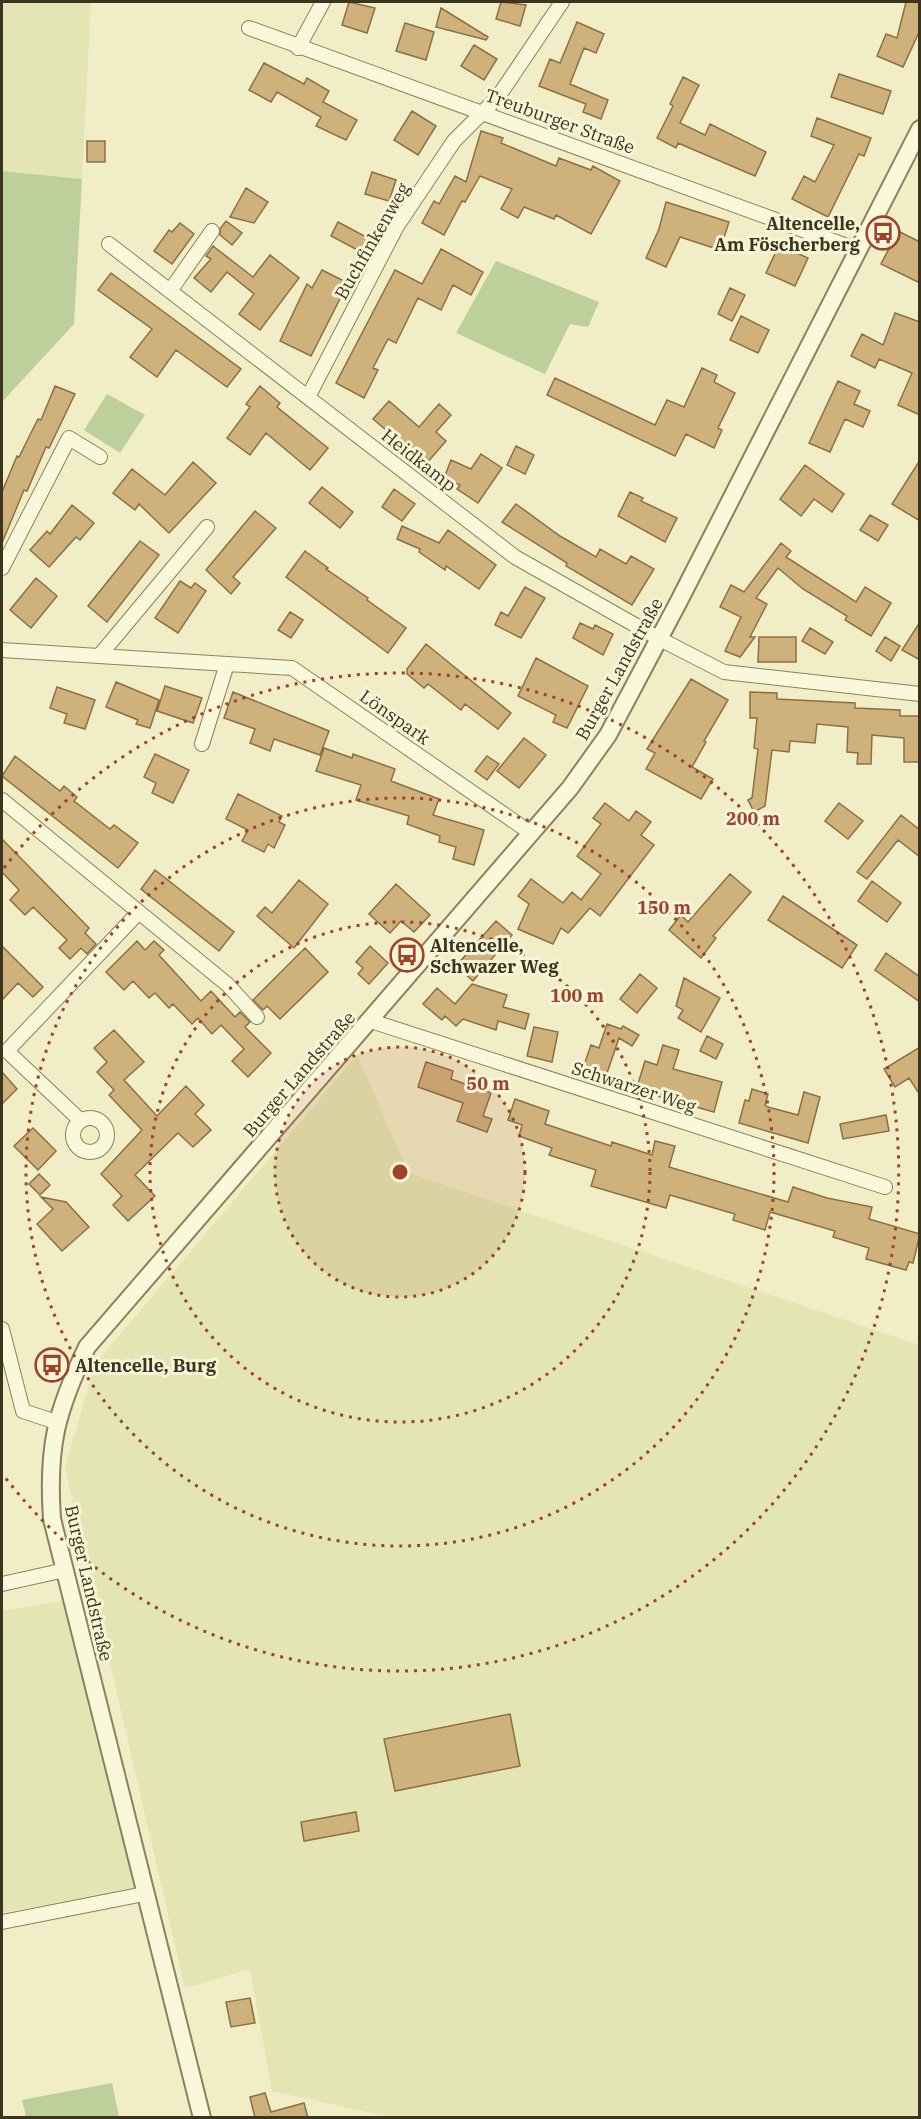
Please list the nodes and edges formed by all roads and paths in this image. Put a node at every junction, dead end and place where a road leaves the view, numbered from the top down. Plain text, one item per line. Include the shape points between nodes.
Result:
1 (323, 2) edge
2 (562, 2) edge
3 (249, 28) dead end
4 (298, 48) junction
5 (482, 112) junction
6 (920, 129) edge
7 (212, 231) dead end
8 (109, 244) dead end
9 (858, 250) junction
10 (170, 291) junction
11 (308, 397) junction
12 (100, 457) dead end
13 (207, 527) dead end
14 (2, 568) edge
15 (658, 638) junction
16 (2, 651) edge
17 (100, 655) junction
18 (227, 664) junction
19 (920, 694) edge
20 (202, 744) dead end
21 (2, 800) edge
22 (531, 832) junction
23 (139, 912) junction
24 (257, 1017) dead end
25 (371, 1021) junction
26 (81, 1121) dead end
27 (885, 1187) dead end
28 (2, 1329) edge
29 (56, 1422) junction
30 (65, 1570) junction
31 (2, 1584) edge
32 (144, 1894) junction
33 (2, 1922) edge
34 (202, 2118) edge

1 - 4 street
2 - 5 street, Buchfinkenweg via 498,97
3 - 4 street, Treuburger Straße
4 - 5 street, Treuburger Straße
5 - 9 street, Treuburger Straße
5 - 11 street, Buchfinkenweg via 454,141 397,226
6 - 9 street, Burger Landstraße
7 - 10 street
8 - 10 street, Heidkamp
9 - 15 street, Burger Landstraße
10 - 11 street, Heidkamp
11 - 15 street, Heidkamp via 515,557
12 - 14 street via 69,438
13 - 17 street
15 - 19 street, Heidkamp via 724,672
15 - 22 street, Burger Landstraße via 608,735 570,788
16 - 17 street, Lönspark
17 - 18 street, Lönspark
18 - 20 street
18 - 22 street, Lönspark via 292,668
21 - 23 street
22 - 25 street, Burger Landstraße
23 - 24 street via 228,985
23 - 26 street via 7,1051
25 - 27 street, Schwarzer Weg
25 - 29 street, Burger Landstraße via 87,1347
28 - 29 street via 23,1411
29 - 30 street, Burger Landstraße via 49,1473 52,1519
30 - 31 street
30 - 32 street, Burger Landstraße
32 - 33 street
32 - 34 street, Burger Landstraße

